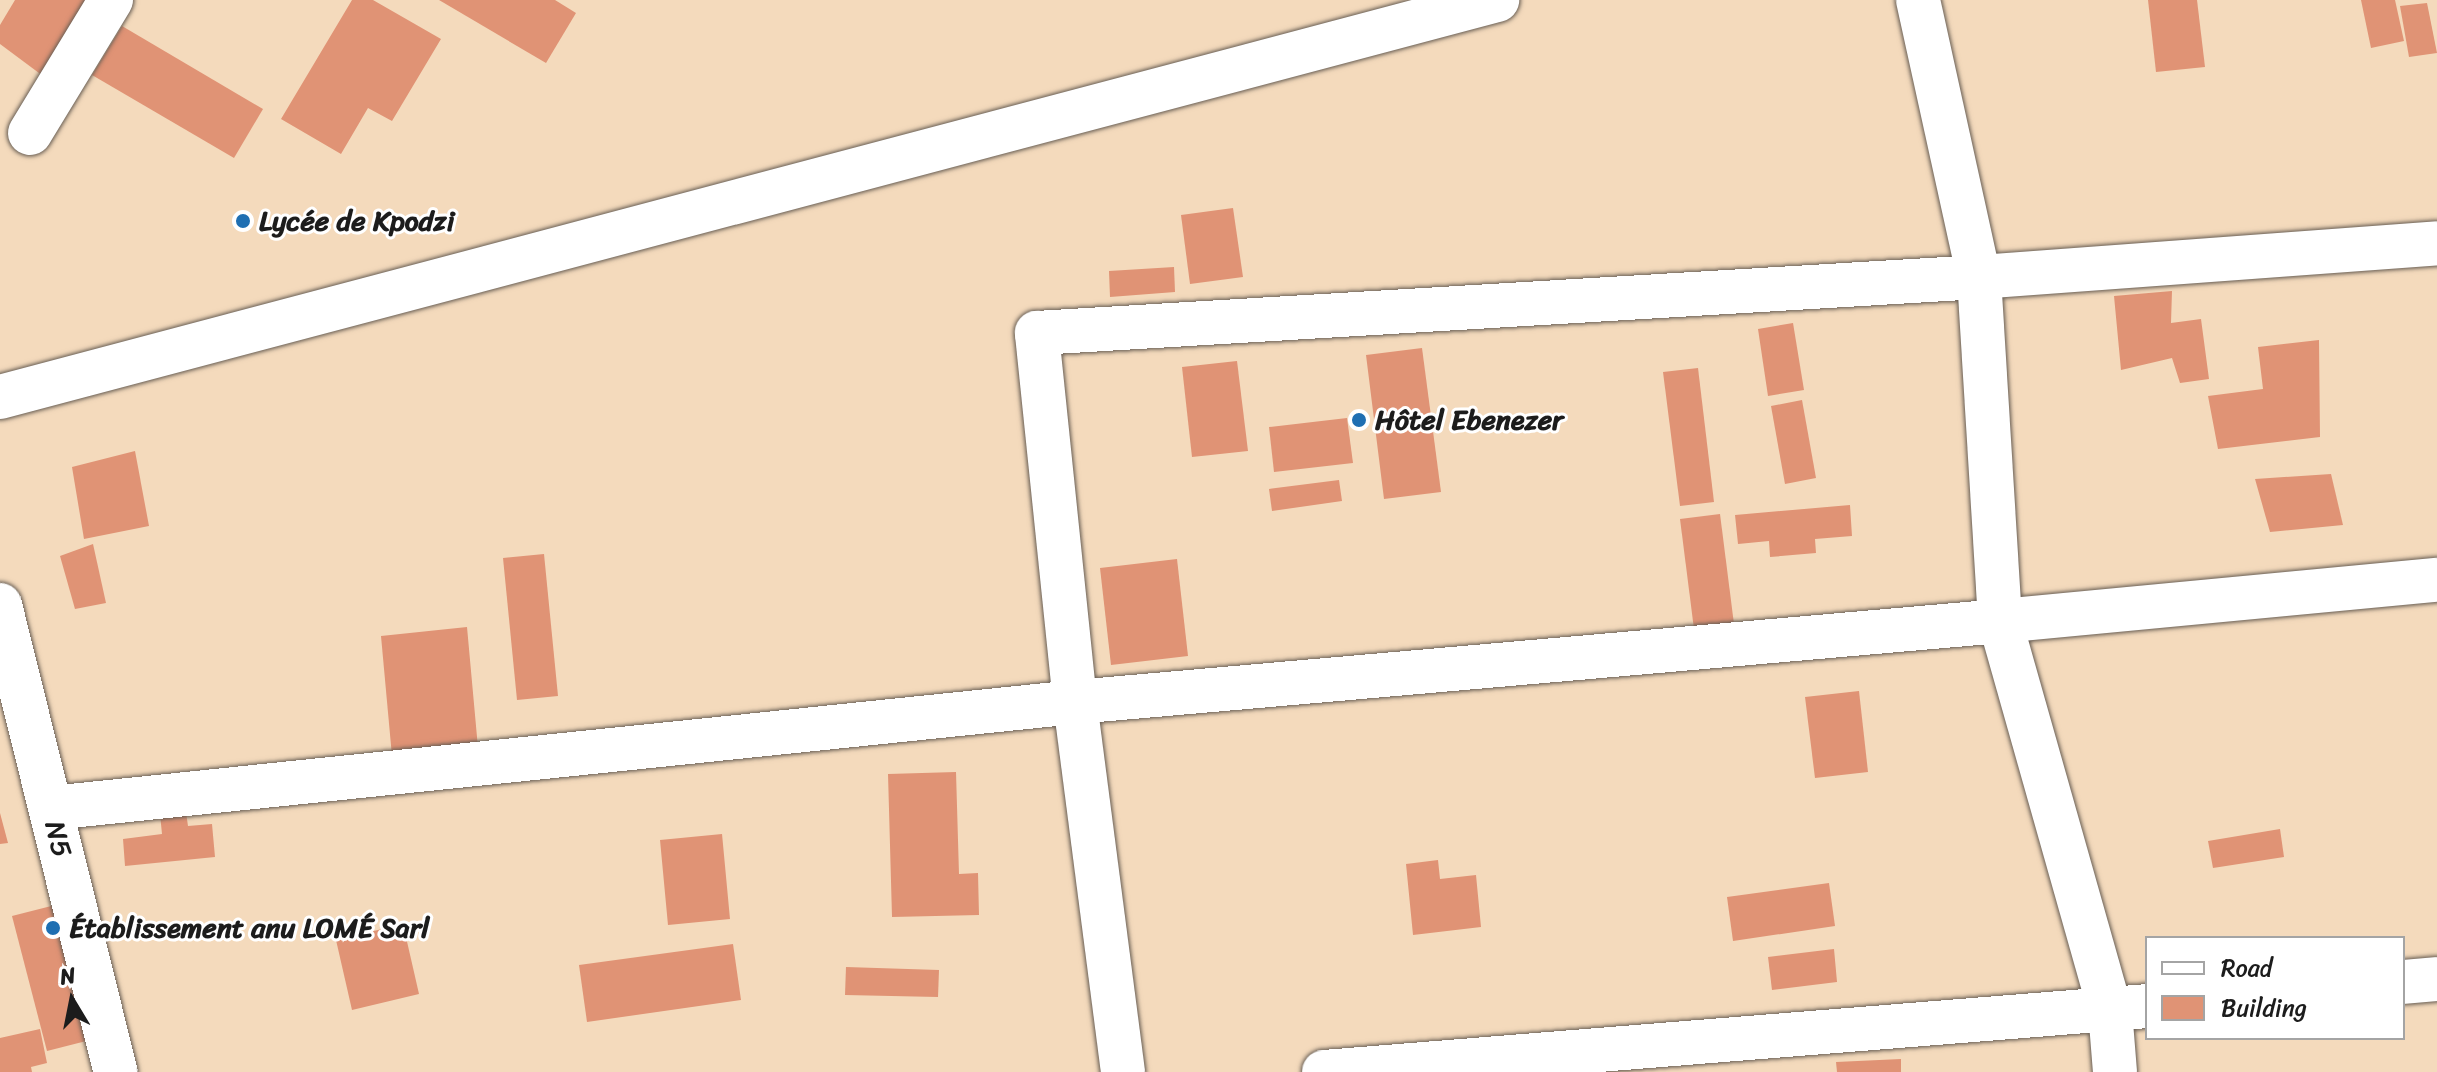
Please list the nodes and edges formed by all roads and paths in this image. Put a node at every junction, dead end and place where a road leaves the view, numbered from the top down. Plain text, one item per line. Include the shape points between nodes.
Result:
1 (111, 0) edge
2 (1497, 0) edge
3 (1918, 0) edge
4 (30, 133) dead end
5 (2437, 243) edge
6 (1979, 277) junction
7 (0, 397) edge
8 (2437, 580) edge
9 (0, 605) edge
10 (2000, 621) junction
11 (1075, 702) junction
12 (51, 808) junction
13 (2437, 979) edge
14 (2405, 982) edge
15 (2128, 1008) edge
16 (116, 1072) edge
17 (1123, 1072) edge
18 (1324, 1072) edge
19 (2115, 1072) edge

1 - 4 street
2 - 7 street
3 - 6 street
5 - 6 street
6 - 10 street
6 - 11 street via 1037,333
8 - 10 street
9 - 12 street, N5 / N5
10 - 11 street
10 - 15 street
11 - 12 street
11 - 17 street
12 - 16 street, N5 / N5
13 - 14 street
15 - 18 street
15 - 19 street

